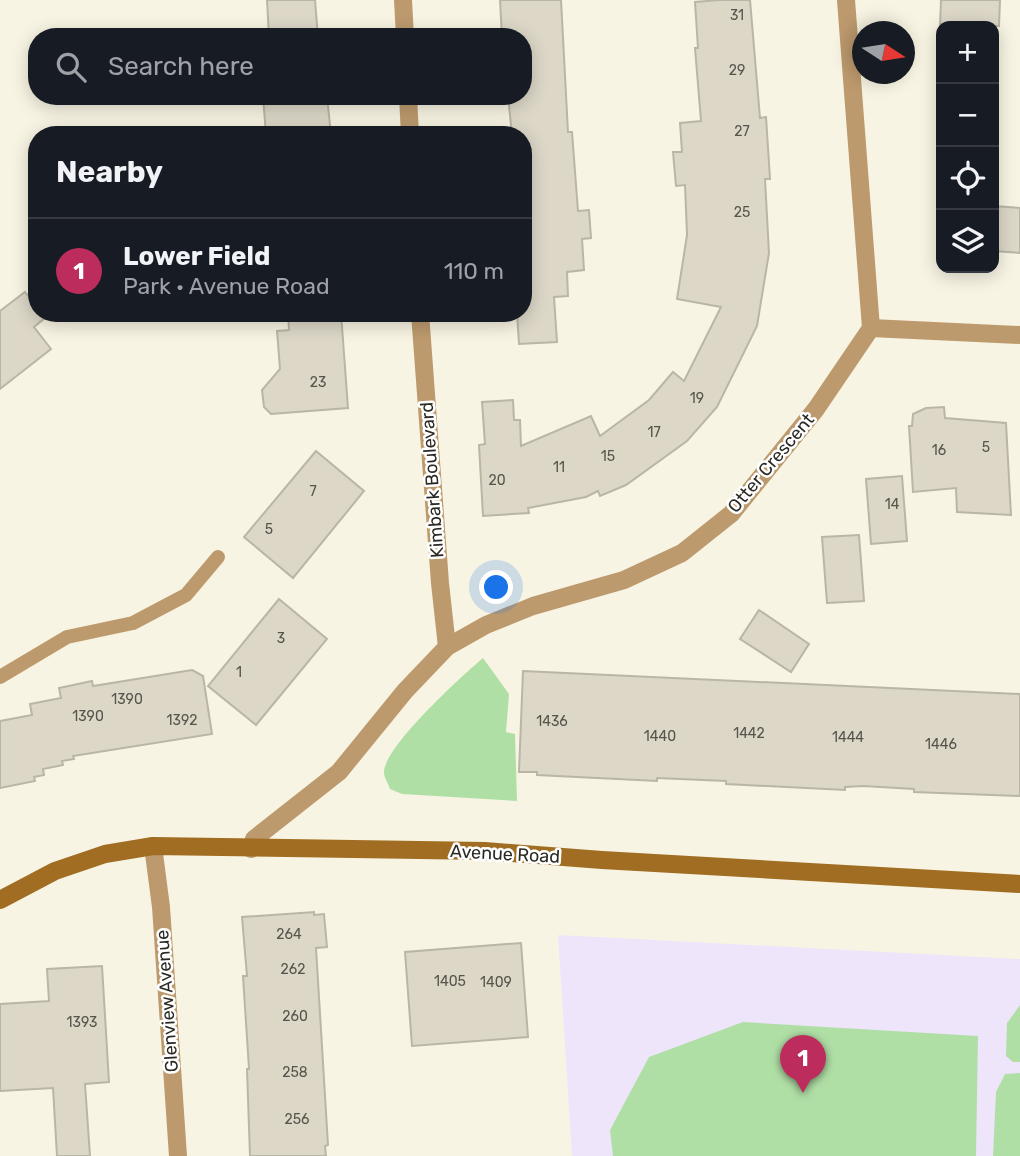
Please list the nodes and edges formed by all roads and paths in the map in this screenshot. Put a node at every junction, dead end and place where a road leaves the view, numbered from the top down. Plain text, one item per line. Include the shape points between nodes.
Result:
1 (403, 0) edge
2 (845, 0) edge
3 (405, 28) edge
4 (408, 105) edge
5 (410, 126) edge
6 (421, 322) edge
7 (870, 328) junction
8 (1020, 335) edge
9 (218, 557) dead end
10 (447, 647) junction
11 (0, 677) edge
12 (153, 846) junction
13 (251, 849) junction
14 (1020, 884) edge
15 (0, 900) edge
16 (178, 1156) edge

1 - 3 street
2 - 7 street
4 - 5 street
6 - 10 street, Kimbark Boulevard
7 - 8 street
7 - 10 street, Otter Crescent via 816,410 731,514 682,553 624,580 486,625
9 - 11 lane via 186,595 133,623 67,637
10 - 13 street, Otter Crescent via 339,772 254,839
12 - 13 main road, Avenue Road
12 - 15 main road, Avenue Road via 105,854 55,871
12 - 16 street, Glenview Avenue
13 - 14 main road, Avenue Road via 485,851

